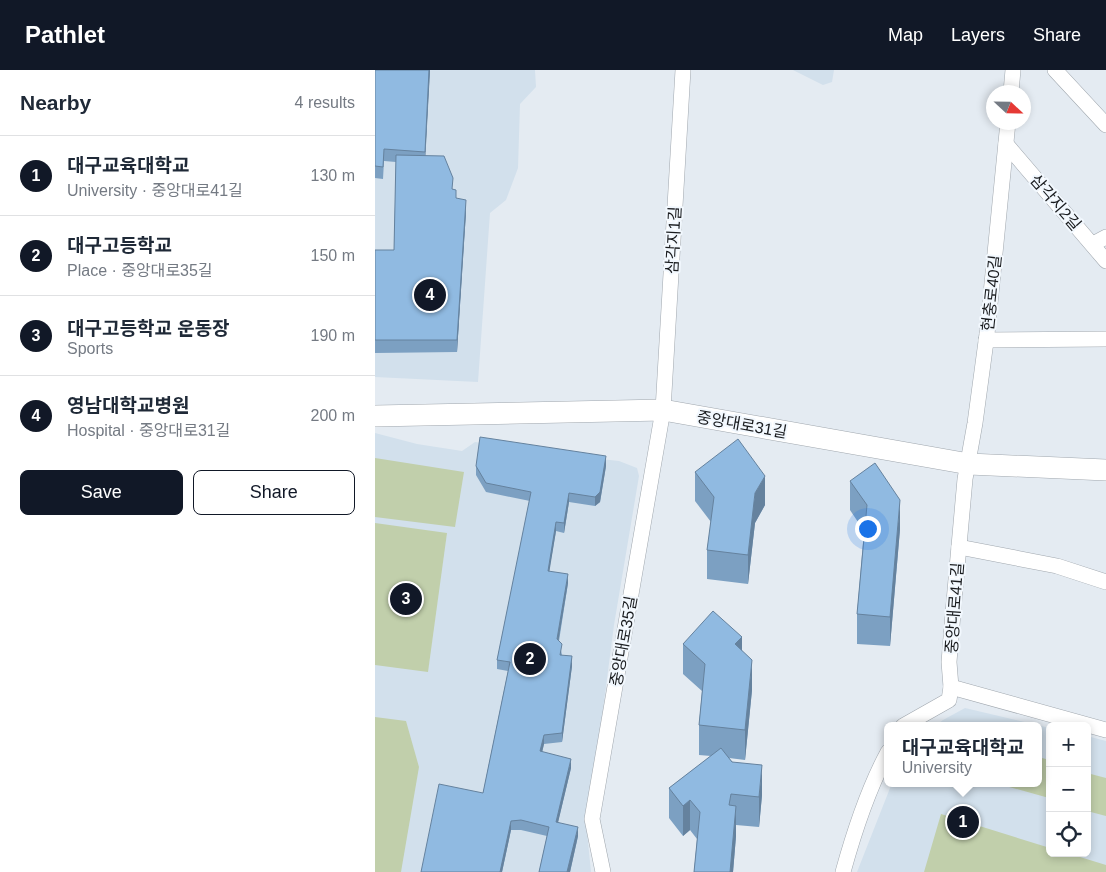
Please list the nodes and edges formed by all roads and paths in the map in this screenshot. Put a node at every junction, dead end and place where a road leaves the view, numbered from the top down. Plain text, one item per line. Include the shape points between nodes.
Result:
1 (683, 70) edge
2 (1013, 70) edge
3 (1055, 70) edge
4 (1012, 85) edge
5 (1106, 125) edge
6 (1007, 130) edge
7 (1005, 144) junction
8 (1099, 240) edge
9 (1106, 261) edge
10 (1106, 339) edge
11 (986, 340) junction
12 (663, 410) junction
13 (375, 416) edge
14 (969, 464) junction
15 (1106, 470) edge
16 (959, 547) junction
17 (1106, 582) edge
18 (951, 687) junction
19 (910, 722) edge
20 (1106, 730) edge
21 (884, 760) edge
22 (603, 872) edge
23 (843, 872) edge

1 - 12 street, 삼각지1길
2 - 4 street
3 - 5 street
6 - 7 street, 현충로40길
7 - 8 street, 삼각지2길
7 - 11 street, 현충로40길
8 - 9 street, 삼각지2길
10 - 11 street
11 - 14 street, 현충로40길
12 - 13 street, 중앙대로31길
12 - 14 street, 중앙대로31길
12 - 22 street, 중앙대로35길 via 592,819
14 - 15 street, 중앙대로31길
14 - 16 street, 중앙대로41길
16 - 17 street via 1057,566
16 - 18 street, 중앙대로41길 via 949,662
18 - 19 street via 949,700
18 - 20 street
21 - 23 street

